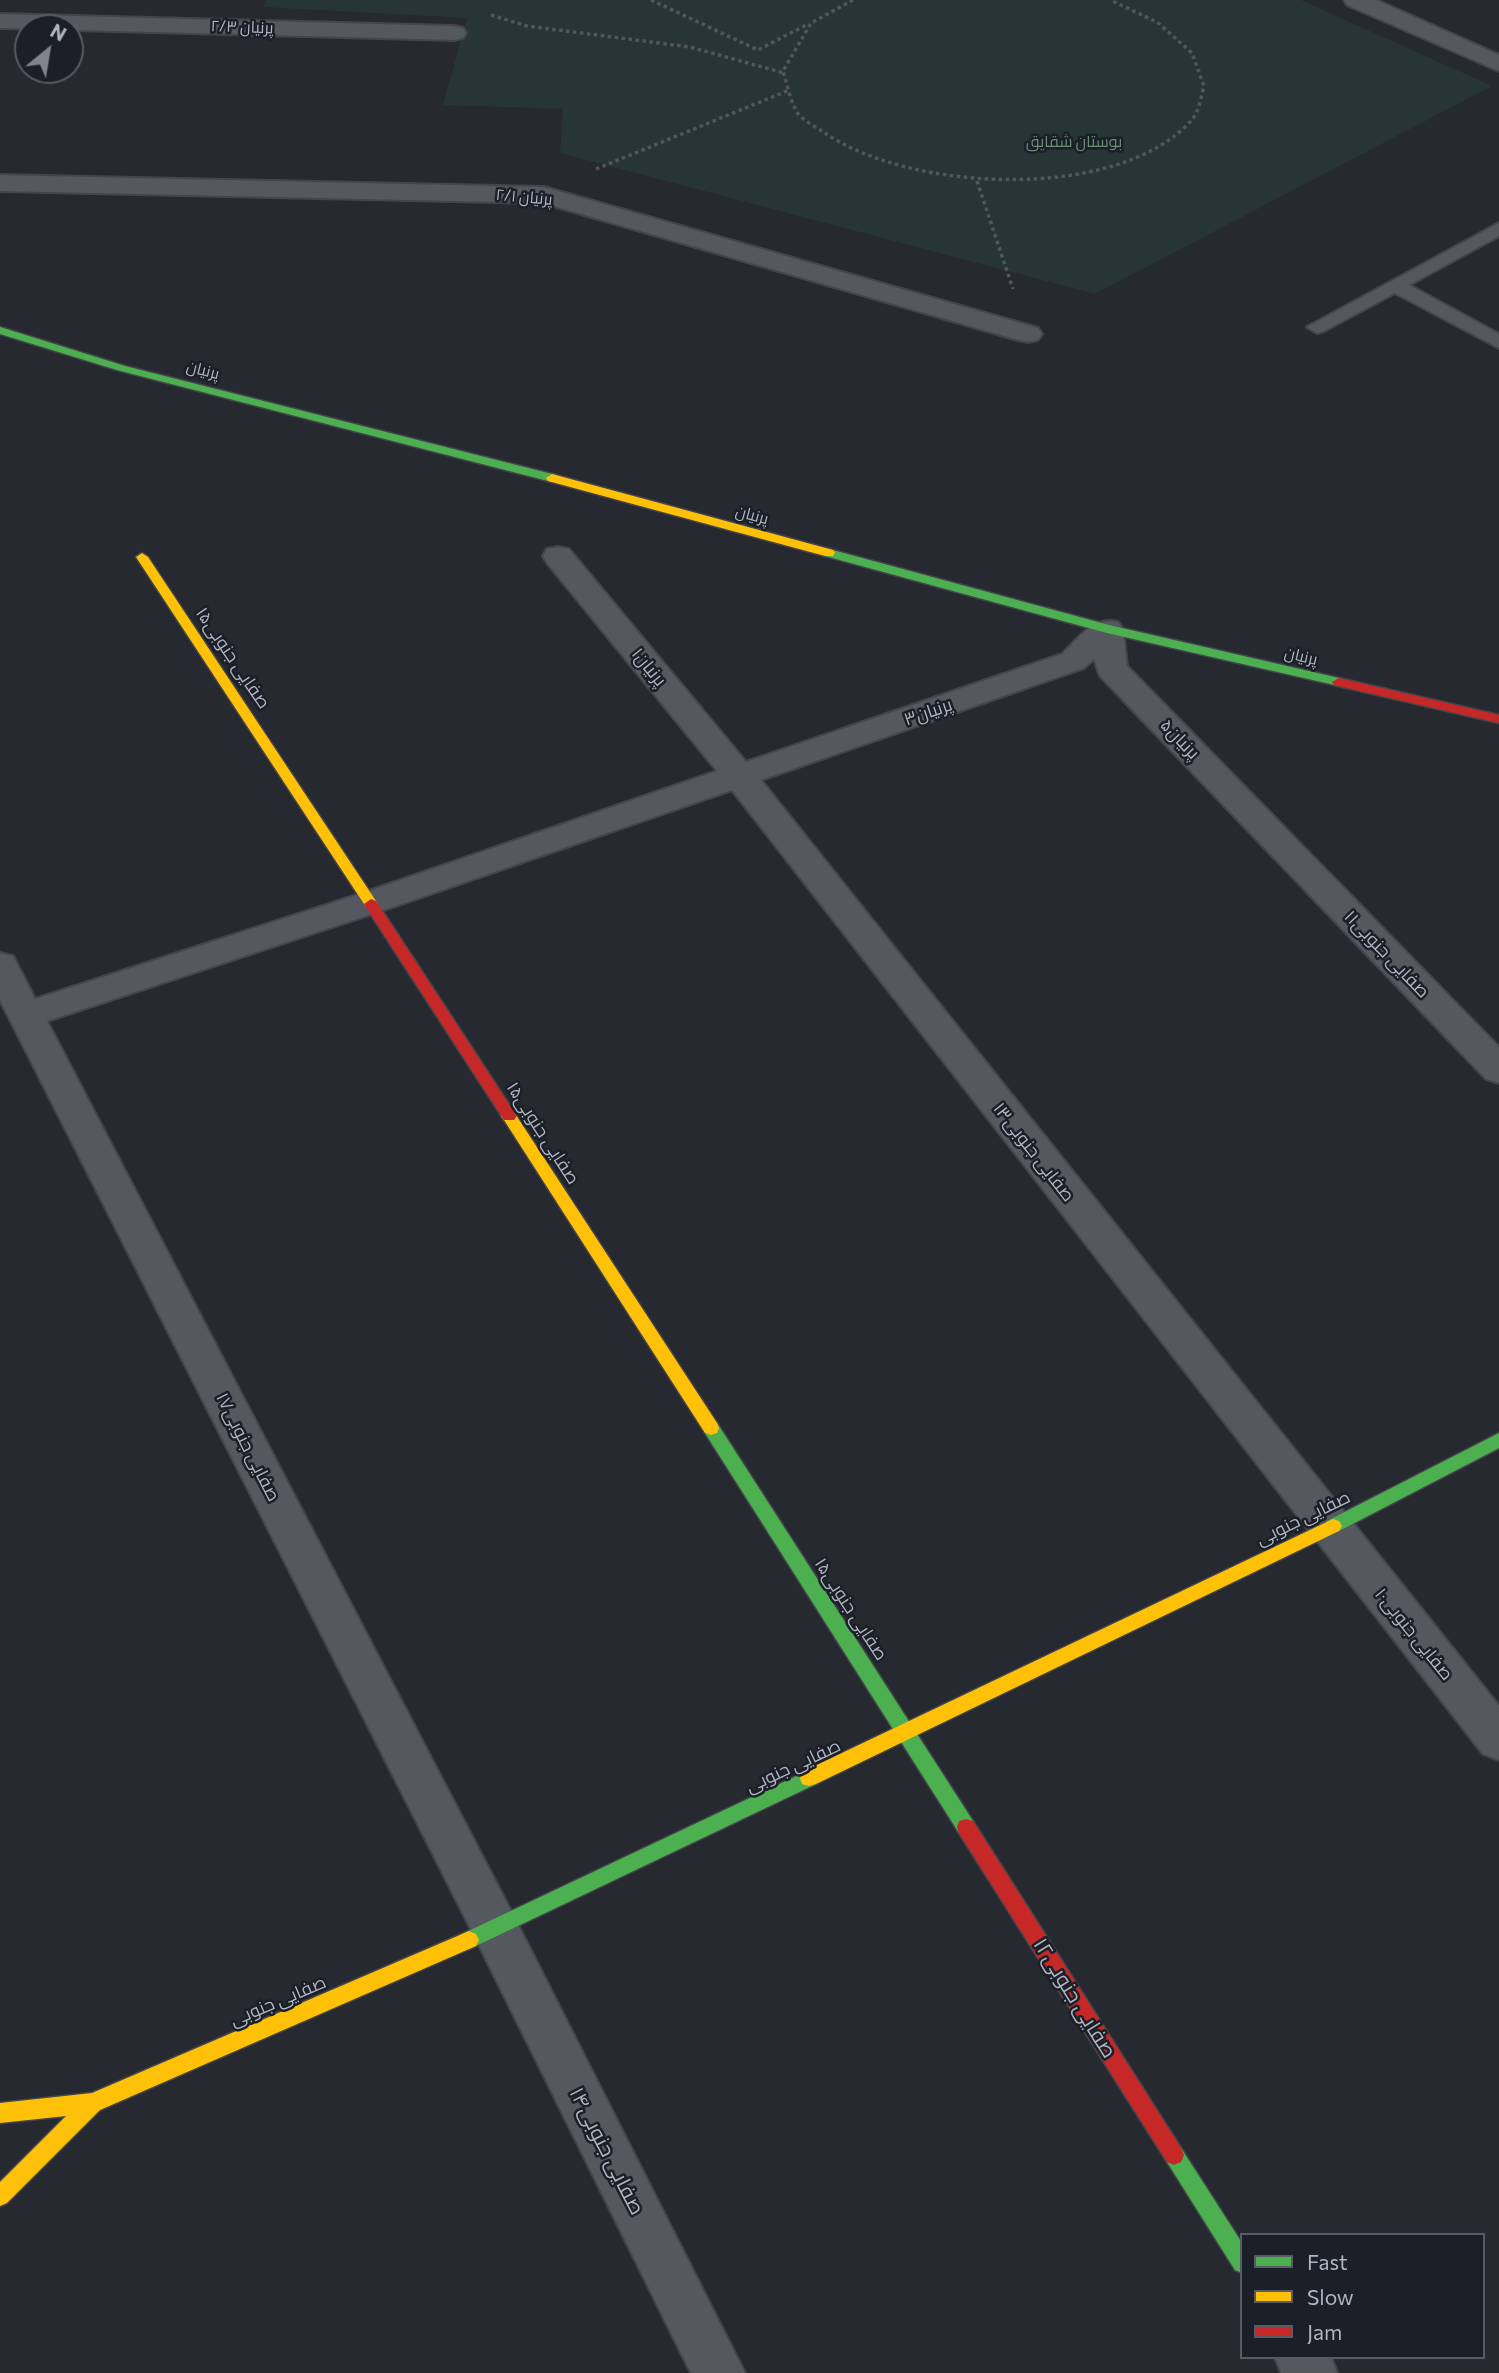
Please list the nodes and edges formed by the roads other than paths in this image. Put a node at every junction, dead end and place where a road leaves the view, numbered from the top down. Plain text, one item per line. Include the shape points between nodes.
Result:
1 (1356, 0) edge
2 (84, 23) edge
3 (454, 33) dead end
4 (1499, 64) edge
5 (0, 183) edge
6 (1499, 229) edge
7 (1395, 285) junction
8 (1317, 327) dead end
9 (0, 330) edge
10 (1028, 334) road end
11 (1499, 342) edge
12 (558, 556) dead end
13 (142, 557) dead end
14 (1107, 629) junction
15 (1499, 719) edge
16 (740, 777) junction
17 (1276, 838) joint
18 (372, 902) junction
19 (0, 965) edge
20 (26, 1014) junction
21 (1499, 1070) edge
22 (1499, 1440) edge
23 (1329, 1528) junction
24 (907, 1732) junction
25 (1499, 1740) edge
26 (495, 1928) junction
27 (93, 2103) junction
28 (0, 2113) edge
29 (0, 2196) edge
30 (1240, 2260) edge
31 (719, 2373) edge

1 - 4 street
2 - 3 street, پرنیان ۲/۳
5 - 10 street, پرنیان ۲/۱ via 544,195
6 - 7 lane
7 - 8 lane
7 - 11 lane
9 - 14 street, پرنیان via 121,368 540,475
12 - 16 street, پرنیان۱
13 - 18 street, صفایی جنوبی۱۵
14 - 15 street, پرنیان
14 - 16 street, پرنیان۳ via 1073,661
14 - 17 street, پرنیان۵ via 1111,669
16 - 18 street, پرنیان۳
16 - 23 street, صفایی جنوبی۱۳
17 - 21 street, صفایی جنوبی۱۱
18 - 20 street, پرنیان۳
18 - 24 street, صفایی جنوبی۱۵
19 - 20 street, صفایی جنوبی۱۷
20 - 26 street, صفایی جنوبی۱۷
22 - 23 street, صفایی جنوبی
23 - 24 street, صفایی جنوبی
23 - 25 street, صفایی جنوبی۱۰
24 - 26 street, صفایی جنوبی
24 - 30 street, صفایی جنوبی۱۲
26 - 27 street, صفایی جنوبی
26 - 31 street, صفایی جنوبی۱۴
27 - 28 street
27 - 29 street

